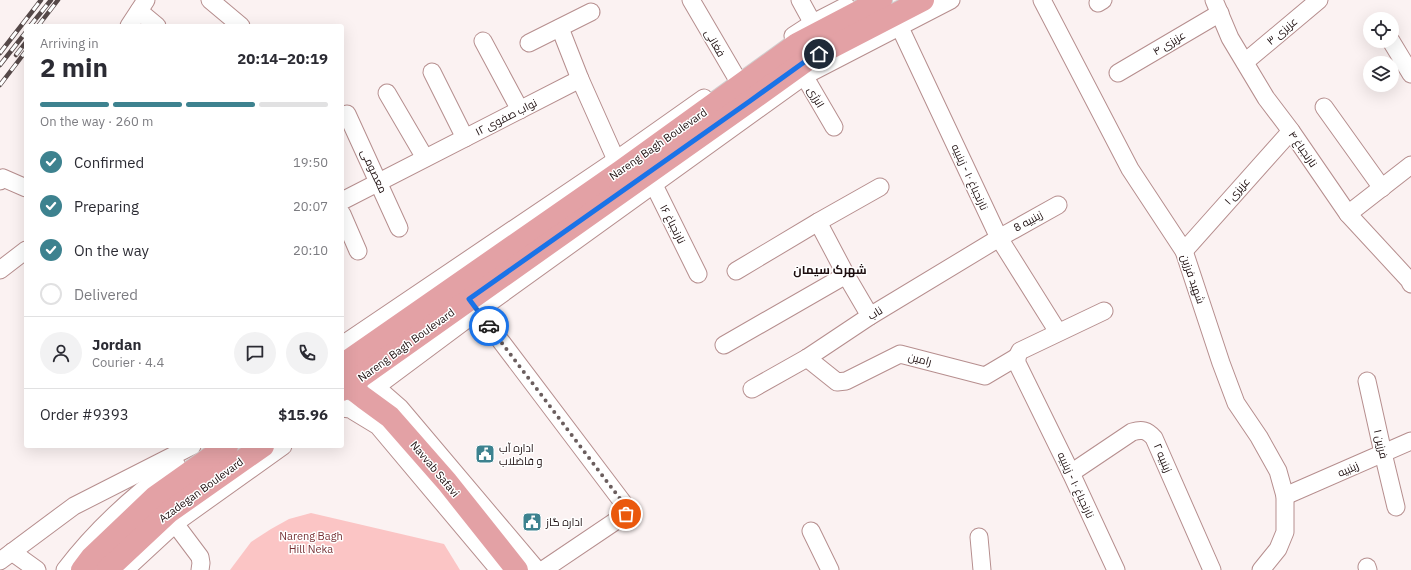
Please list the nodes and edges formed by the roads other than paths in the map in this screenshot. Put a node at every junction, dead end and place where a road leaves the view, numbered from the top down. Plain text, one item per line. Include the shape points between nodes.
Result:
1 (210, 0) edge
2 (691, 0) edge
3 (800, 0) edge
4 (858, 0) edge
5 (923, 0) edge
6 (951, 0) edge
7 (1042, 0) edge
8 (1308, 3) edge
9 (143, 6) edge
10 (1217, 6) edge
11 (591, 12) dead end
12 (892, 14) edge
13 (130, 24) edge
14 (156, 24) edge
15 (239, 24) edge
16 (560, 28) junction
17 (816, 28) junction
18 (483, 40) dead end
19 (529, 44) dead end
20 (1395, 48) edge
21 (1244, 62) junction
22 (801, 71) junction
23 (432, 72) dead end
24 (1118, 74) dead end
25 (1411, 74) edge
26 (580, 79) junction
27 (742, 88) junction
28 (388, 92) dead end
29 (1324, 107) dead end
30 (520, 110) junction
31 (347, 114) dead end
32 (834, 127) dead end
33 (1291, 131) junction
34 (465, 138) junction
35 (425, 158) junction
36 (1411, 165) edge
37 (618, 166) junction
38 (651, 179) junction
39 (0, 181) edge
40 (379, 182) junction
41 (24, 187) edge
42 (880, 188) dead end
43 (1382, 188) junction
44 (344, 200) edge
45 (1058, 204) dead end
46 (1348, 214) junction
47 (344, 219) edge
48 (818, 222) junction
49 (399, 228) dead end
50 (999, 238) junction
51 (358, 251) dead end
52 (1184, 251) junction
53 (24, 252) edge
54 (0, 270) edge
55 (736, 271) dead end
56 (698, 274) dead end
57 (846, 275) junction
58 (1410, 282) edge
59 (474, 305) junction
60 (1104, 311) dead end
61 (870, 316) junction
62 (1058, 332) junction
63 (344, 344) edge
64 (724, 345) dead end
65 (1017, 356) junction
66 (807, 358) junction
67 (344, 364) edge
68 (1367, 381) dead end
69 (344, 386) edge
70 (752, 390) dead end
71 (344, 408) edge
72 (1411, 441) edge
73 (188, 448) edge
74 (197, 448) edge
75 (224, 448) edge
76 (260, 448) edge
77 (280, 448) edge
78 (1383, 453) junction
79 (1071, 473) junction
80 (1285, 496) junction
81 (1396, 507) dead end
82 (178, 529) dead end
83 (811, 532) dead end
84 (979, 537) dead end
85 (6, 557) edge
86 (37, 570) edge
87 (65, 570) edge
88 (82, 570) edge
89 (107, 570) edge
90 (125, 570) edge
91 (200, 570) edge
92 (499, 570) edge
93 (517, 570) edge
94 (537, 570) edge
95 (543, 570) edge
96 (830, 570) edge
97 (982, 570) edge
98 (1116, 570) edge
99 (1212, 570) edge
100 (1261, 570) edge

1 - 15 street
2 - 27 street, فغانی
3 - 17 street
4 - 17 street
5 - 12 main road, Nareng Bagh Boulevard
6 - 12 street
7 - 52 street, شهید فرزین via 1130,169
8 - 21 street, عزیزی ۳
9 - 13 street
9 - 14 street
10 - 21 street, نارنجباغ ۴ via 1230,38
10 - 24 street, عزیزی ۴
11 - 16 street
12 - 17 main road, Nareng Bagh Boulevard
12 - 22 main road, Nareng Bagh Boulevard via 814,56
12 - 50 street, نارنجباغ ۱۰ - زینبیه
16 - 19 street
16 - 26 street
17 - 27 main road, Nareng Bagh Boulevard
18 - 30 street
20 - 25 street
21 - 33 street, نارنجباغ ۴ via 1266,98
22 - 27 main road, Nareng Bagh Boulevard
22 - 32 street, انرژی
22 - 38 street
23 - 34 street
26 - 30 street, نواب صفوی ۱۲
26 - 37 street
27 - 37 main road, Nareng Bagh Boulevard
27 - 38 main road, Nareng Bagh Boulevard
28 - 35 street
29 - 43 street
30 - 34 street, نواب صفوی ۱۲
31 - 40 street, معصومی
33 - 46 street, نارنجباغ ۴
33 - 52 street, عزیزی ۱
34 - 35 street, نواب صفوی ۱۲
35 - 40 street, نواب صفوی ۱۲
36 - 43 street
37 - 63 street
37 - 67 main road, Nareng Bagh Boulevard
38 - 56 street, نارنجباغ ۱۶
38 - 59 main road, Nareng Bagh Boulevard
39 - 41 street via 3,178
40 - 44 street, نواب صفوی ۱۲
40 - 49 street, معصومی
42 - 48 street
43 - 46 street
45 - 50 street, زینبیه 8
46 - 58 street, نارنجباغ ۴
47 - 51 street
48 - 55 street
48 - 57 street
50 - 61 street, ناب
50 - 62 street, نارنجباغ ۱۰ - زینبیه
52 - 80 street, شهید فرزین via 1236,403 1278,471
53 - 54 street
57 - 61 street
57 - 64 street
59 - 69 main road, Nareng Bagh Boulevard
59 - 94 street via 376,387 400,408
59 - 95 street via 624,504 626,514
60 - 62 street
61 - 66 street, ناب
62 - 65 street via 1020,351
65 - 66 street, رامین via 986,376 900,354 846,381 837,382
65 - 79 street, نارنجباغ ۱۰ - زینبیه via 1017,363
66 - 70 street, ناب
68 - 78 street, فرزین ۱
69 - 93 main road, Navvab Safavi via 390,417 447,482
71 - 92 street via 378,426
72 - 78 street, زینبیه
73 - 85 street via 74,506
74 - 87 street via 147,485 83,546
75 - 88 main road, Azadegan Boulevard via 155,497 91,558
76 - 89 main road, Azadegan Boulevard via 169,512
77 - 90 street via 178,521
78 - 80 street, زینبیه
78 - 81 street, فرزین ۱
79 - 98 street, نارنجباغ ۱۰ - زینبیه
79 - 99 street, زینبیه ۲ via 1132,432 1149,432 1154,438
80 - 100 street, شهید فرزین via 1285,532 1278,549
82 - 91 street via 200,557
83 - 96 street
84 - 97 street
85 - 86 street

